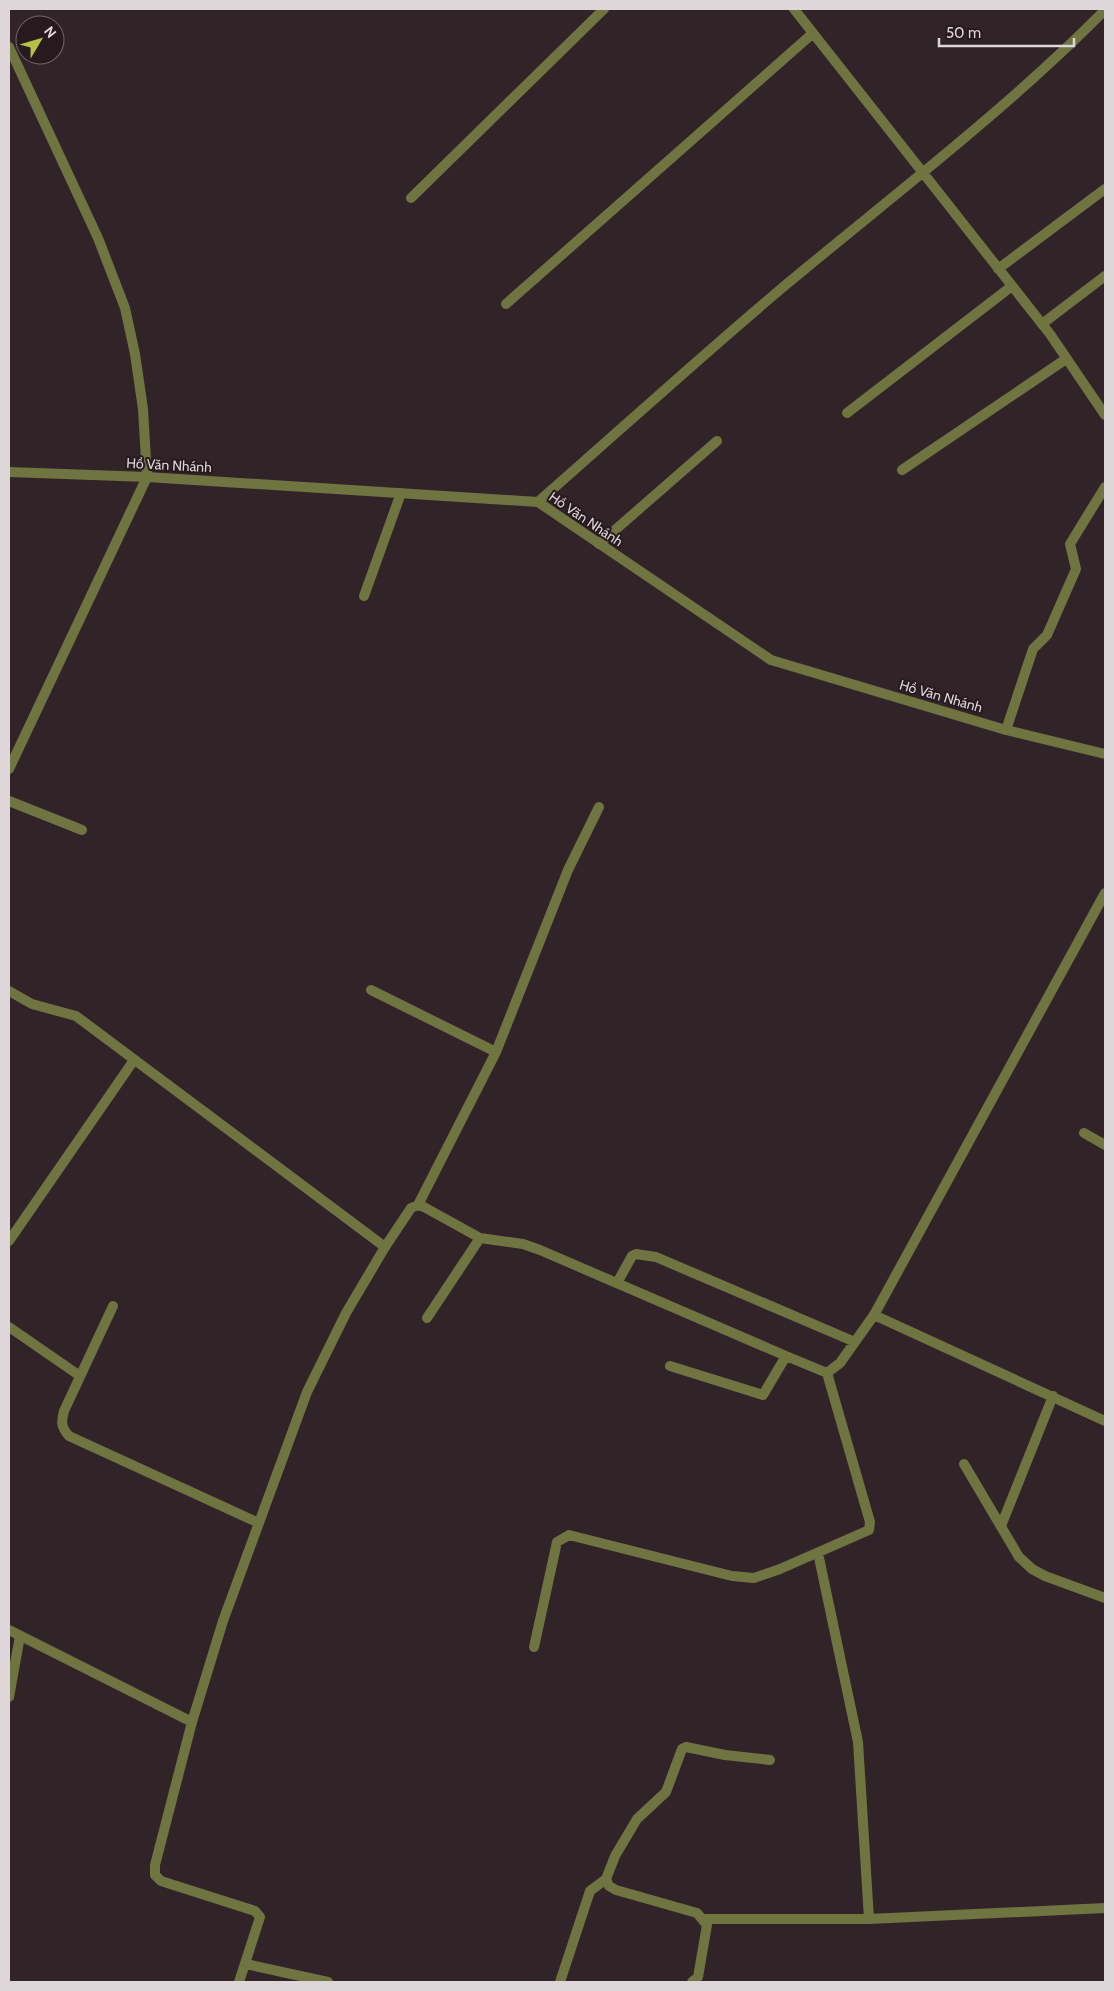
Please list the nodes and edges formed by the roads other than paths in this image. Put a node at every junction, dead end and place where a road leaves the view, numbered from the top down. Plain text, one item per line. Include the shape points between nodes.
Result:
1 (604, 9) edge
2 (794, 9) edge
3 (1105, 10) edge
4 (812, 34) junction
5 (9, 46) edge
6 (923, 174) junction
7 (1105, 189) edge
8 (411, 198) dead end
9 (998, 269) junction
10 (1105, 276) edge
11 (1012, 286) junction
12 (506, 304) dead end
13 (1042, 324) junction
14 (1066, 359) junction
15 (847, 413) dead end
16 (1105, 415) edge
17 (717, 441) dead end
18 (902, 470) dead end
19 (9, 472) edge
20 (147, 477) junction
21 (1105, 487) edge
22 (401, 493) junction
23 (538, 502) junction
24 (599, 544) junction
25 (364, 596) dead end
26 (1006, 730) junction
27 (1105, 754) edge
28 (9, 769) edge
29 (9, 801) edge
30 (599, 807) dead end
31 (82, 830) dead end
32 (1105, 892) edge
33 (371, 990) dead end
34 (9, 991) edge
35 (496, 1052) junction
36 (134, 1060) junction
37 (1084, 1133) dead end
38 (1105, 1145) edge
39 (418, 1205) junction
40 (480, 1238) junction
41 (9, 1241) edge
42 (385, 1247) junction
43 (617, 1283) junction
44 (113, 1306) dead end
45 (874, 1315) junction
46 (426, 1318) dead end
47 (9, 1327) edge
48 (855, 1342) junction
49 (786, 1356) junction
50 (670, 1366) dead end
51 (827, 1373) junction
52 (80, 1376) junction
53 (1053, 1396) junction
54 (1105, 1421) edge
55 (964, 1464) dead end
56 (259, 1523) junction
57 (1001, 1526) junction
58 (818, 1553) junction
59 (1105, 1598) edge
60 (9, 1630) edge
61 (20, 1636) junction
62 (534, 1647) dead end
63 (9, 1697) edge
64 (192, 1722) junction
65 (770, 1760) dead end
66 (606, 1879) junction
67 (1105, 1908) edge
68 (704, 1919) junction
69 (869, 1919) junction
70 (246, 1964) junction
71 (239, 1982) edge
72 (328, 1982) edge
73 (560, 1982) edge
74 (692, 1982) edge

1 - 8 street
2 - 4 street
3 - 6 street via 1079,37
4 - 6 street
4 - 12 street
5 - 20 street via 98,238 125,308 141,400
6 - 9 street
6 - 23 street via 782,288
7 - 9 street
9 - 11 street
10 - 13 street
11 - 13 street
11 - 15 street
13 - 14 street
14 - 16 street
14 - 18 street
17 - 24 street
19 - 20 street, Hồ Văn Nhánh
20 - 22 street, Hồ Văn Nhánh
20 - 28 street
21 - 26 street via 1070,544 1076,569 1048,634 1033,648
22 - 23 street, Hồ Văn Nhánh
22 - 25 street
23 - 24 street, Hồ Văn Nhánh
24 - 26 street, Hồ Văn Nhánh via 771,660
26 - 27 street, Hồ Văn Nhánh
29 - 31 street
30 - 35 street via 568,870
32 - 45 street
33 - 35 street
34 - 36 street via 32,1004 76,1016
35 - 39 street
36 - 41 street
36 - 42 street
37 - 38 street
39 - 40 street
39 - 42 street via 411,1208
40 - 43 street via 523,1244
40 - 46 street
42 - 56 street via 346,1313 307,1392
43 - 48 street via 632,1256 656,1257
43 - 49 street
44 - 52 street
45 - 48 street
45 - 53 street
47 - 52 street
48 - 51 street via 840,1363
49 - 50 street via 762,1394
49 - 51 street
51 - 58 street via 870,1522 864,1533
52 - 56 street via 61,1421 69,1436
53 - 54 street
53 - 57 street
55 - 57 street
56 - 64 street via 223,1621
57 - 59 street via 1019,1557 1032,1570
58 - 62 street via 754,1578 732,1576 569,1535 557,1542
58 - 69 street via 858,1742
60 - 61 street
61 - 63 street
61 - 64 street
64 - 70 street via 155,1875 162,1881 255,1911 260,1917 259,1923
65 - 66 street via 682,1749 666,1792 637,1819 615,1856
66 - 68 street via 616,1890 697,1914
66 - 73 street via 590,1891
67 - 69 street
68 - 69 street
68 - 74 street via 707,1925 698,1977
70 - 71 street
70 - 72 street

